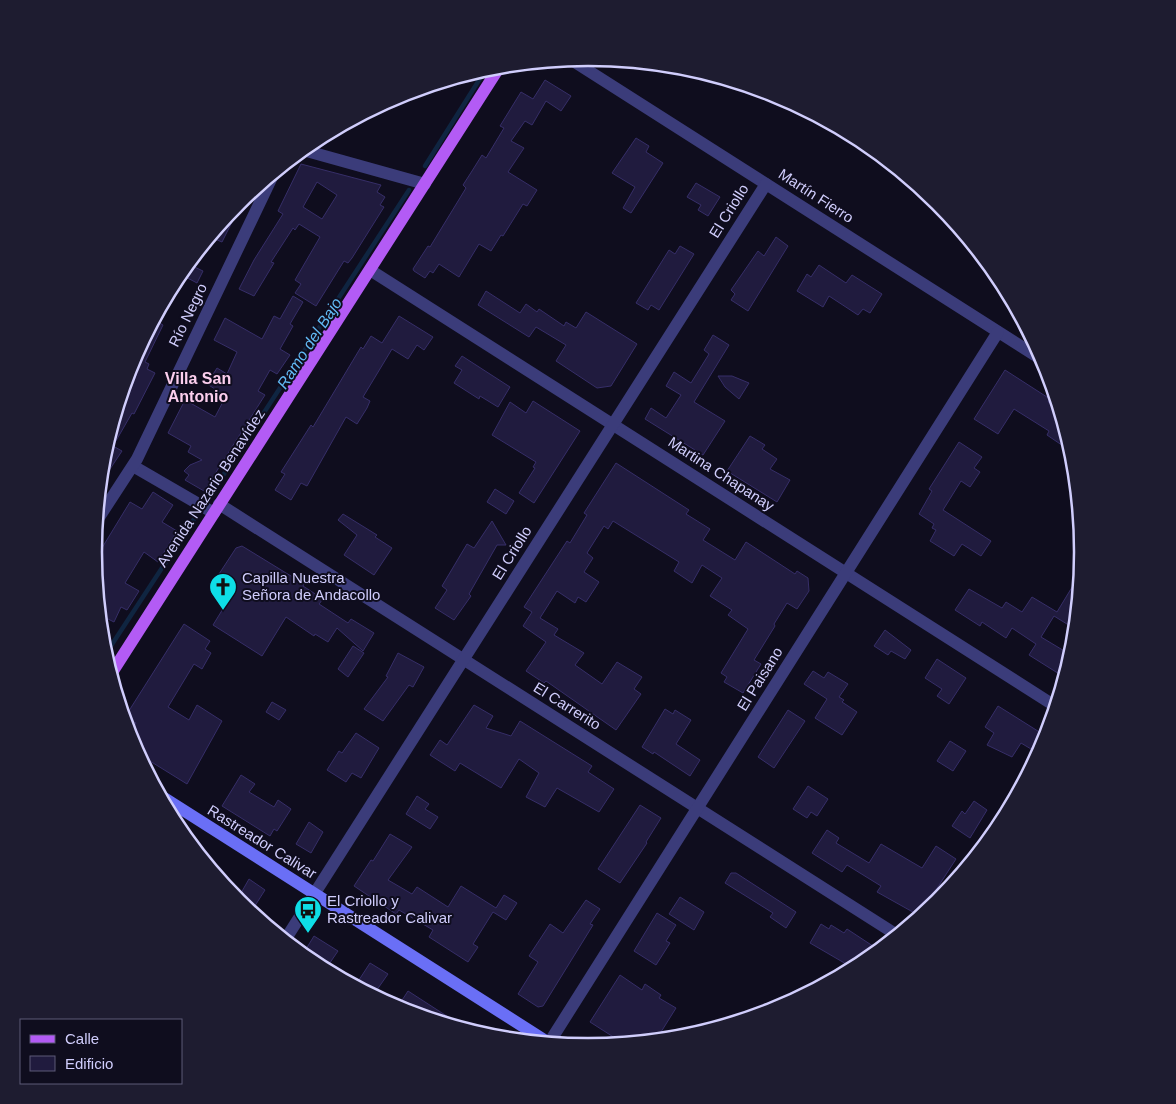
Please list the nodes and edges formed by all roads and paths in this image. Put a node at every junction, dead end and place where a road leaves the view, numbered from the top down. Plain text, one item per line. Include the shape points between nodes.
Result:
1 (581, 66) edge
2 (494, 76) edge
3 (312, 153) edge
4 (425, 184) junction
5 (766, 184) junction
6 (267, 188) edge
7 (370, 270) junction
8 (998, 332) junction
9 (1031, 353) edge
10 (613, 424) junction
11 (133, 466) junction
12 (217, 509) junction
13 (104, 510) edge
14 (846, 573) junction
15 (463, 659) junction
16 (116, 666) edge
17 (1050, 702) edge
18 (172, 803) edge
19 (697, 808) junction
20 (314, 894) junction
21 (891, 931) edge
22 (289, 934) edge
23 (537, 1035) edge
24 (553, 1037) edge

1 - 5 street, Martín Fierro
2 - 4 main road, Avenida Nazario Benavídez
3 - 4 street
4 - 7 main road, Avenida Nazario Benavídez
5 - 8 street, Martín Fierro
5 - 10 street, El Criollo
6 - 11 street, Río Negro
7 - 10 street, Martina Chapanay
7 - 12 main road, Avenida Nazario Benavídez
8 - 9 street, Martín Fierro
8 - 14 street, El Paisano
10 - 14 street, Martina Chapanay
10 - 15 street, El Criollo
11 - 12 street, El Carrerito
11 - 13 street, Río Negro
12 - 15 street, El Carrerito
12 - 16 main road, Avenida Nazario Benavídez
14 - 17 street, Martina Chapanay
14 - 19 street, El Paisano
15 - 19 street, El Carrerito
15 - 20 street, El Criollo
18 - 20 main road, Rastreador Calivar
19 - 21 street, El Carrerito
19 - 24 street, El Paisano
20 - 22 street, El Criollo
20 - 23 main road, Rastreador Calivar

